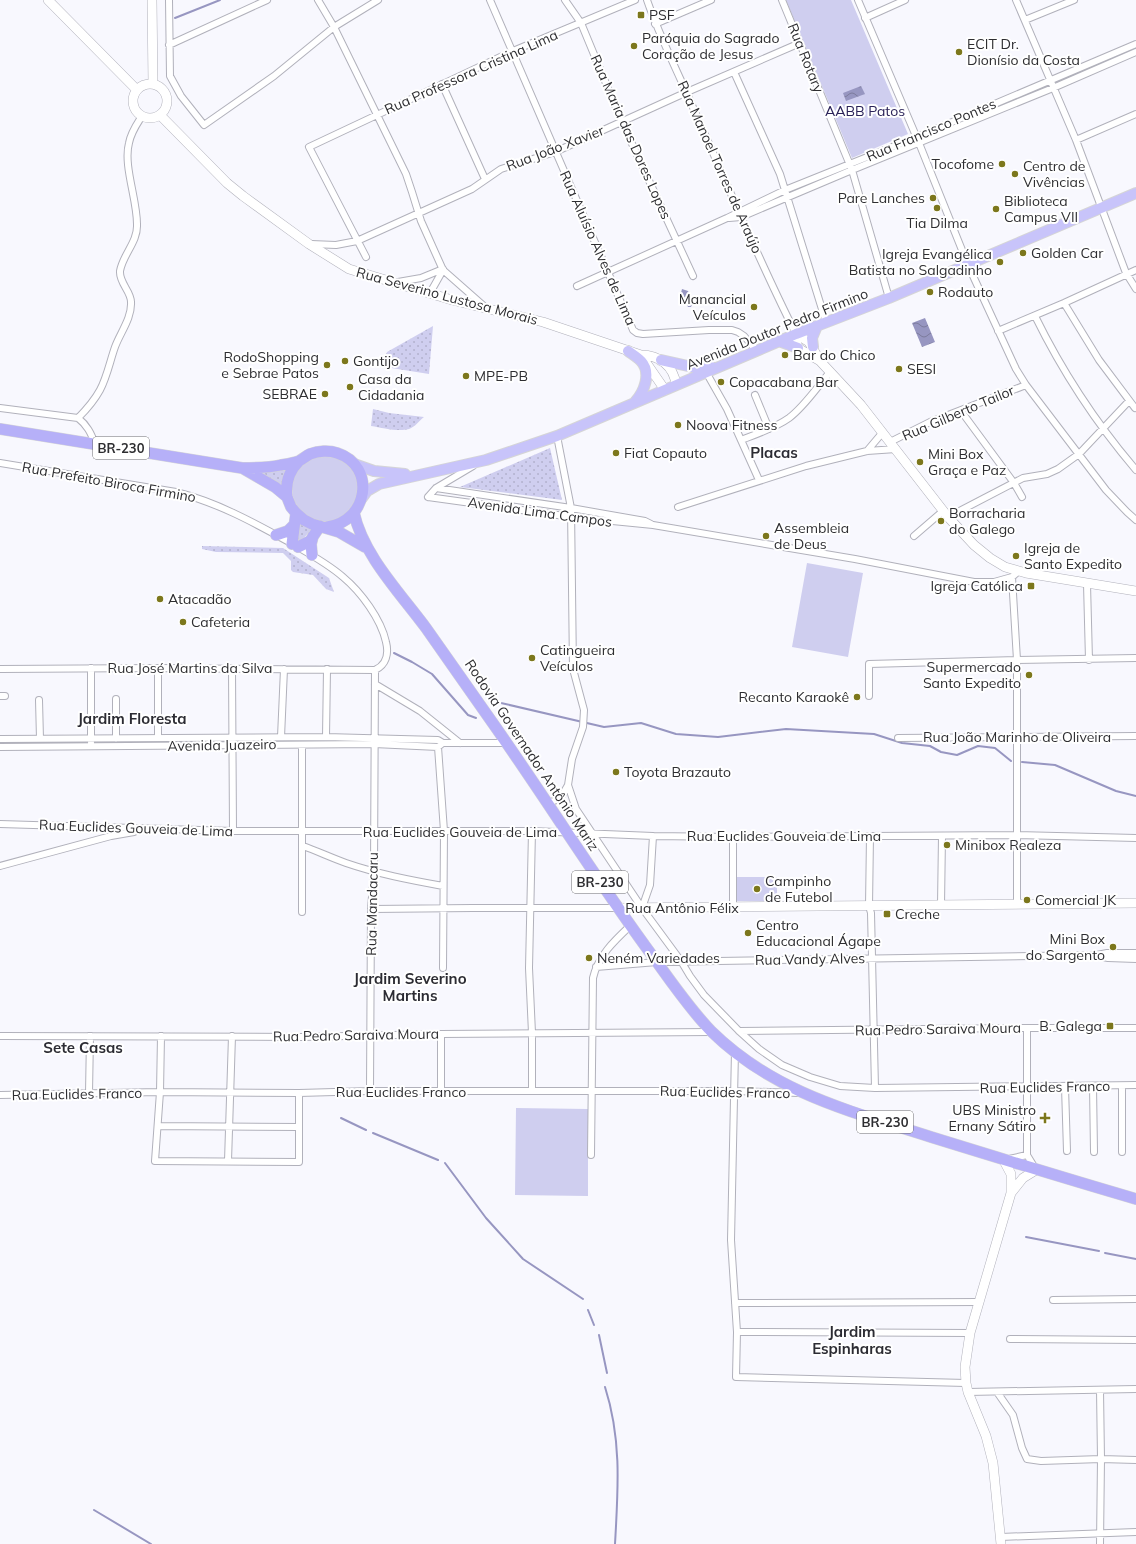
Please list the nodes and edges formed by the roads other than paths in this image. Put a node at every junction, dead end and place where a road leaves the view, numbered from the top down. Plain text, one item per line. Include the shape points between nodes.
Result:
1 (48, 0) edge
2 (152, 0) edge
3 (169, 0) edge
4 (267, 0) edge
5 (318, 0) edge
6 (378, 0) edge
7 (490, 0) edge
8 (565, 0) edge
9 (635, 0) edge
10 (647, 0) edge
11 (711, 0) edge
12 (782, 0) edge
13 (858, 0) edge
14 (905, 0) edge
15 (1016, 0) edge
16 (1074, 0) edge
17 (866, 18) junction
18 (1024, 20) junction
19 (582, 23) junction
20 (656, 24) junction
21 (334, 27) junction
22 (800, 43) junction
23 (1136, 44) edge
24 (168, 45) junction
25 (513, 52) junction
26 (1136, 52) edge
27 (734, 72) junction
28 (1050, 80) junction
29 (153, 84) junction
30 (442, 84) junction
31 (1053, 88) junction
32 (137, 90) junction
33 (687, 92) junction
34 (1136, 114) edge
35 (160, 115) junction
36 (376, 115) junction
37 (142, 116) junction
38 (622, 122) junction
39 (918, 140) junction
40 (1076, 140) junction
41 (555, 152) junction
42 (851, 167) junction
43 (485, 179) junction
44 (785, 190) junction
45 (1136, 193) edge
46 (787, 198) junction
47 (1103, 207) junction
48 (418, 212) junction
49 (740, 214) junction
50 (676, 240) junction
51 (357, 241) junction
52 (309, 244) junction
53 (366, 257) dead end
54 (968, 264) junction
55 (443, 270) junction
56 (1136, 270) edge
57 (607, 272) junction
58 (1126, 274) junction
59 (693, 276) dead end
60 (397, 283) junction
61 (577, 286) dead end
62 (1136, 289) edge
63 (430, 292) junction
64 (889, 298) junction
65 (1064, 303) junction
66 (486, 308) junction
67 (1035, 316) junction
68 (821, 324) junction
69 (998, 331) junction
70 (796, 334) junction
71 (779, 341) junction
72 (813, 347) junction
73 (798, 348) junction
74 (756, 350) junction
75 (628, 351) junction
76 (641, 355) junction
77 (662, 360) junction
78 (820, 362) junction
79 (718, 367) junction
80 (706, 372) junction
81 (830, 372) junction
82 (676, 385) junction
83 (1026, 385) junction
84 (665, 390) junction
85 (755, 395) dead end
86 (1129, 401) junction
87 (634, 403) junction
88 (0, 408) edge
89 (1135, 408) dead end
90 (961, 411) junction
91 (78, 418) junction
92 (1104, 428) junction
93 (0, 429) edge
94 (768, 429) junction
95 (883, 432) junction
96 (557, 436) junction
97 (742, 440) junction
98 (95, 444) junction
99 (893, 446) junction
100 (867, 451) junction
101 (1079, 454) junction
102 (486, 460) junction
103 (299, 461) junction
104 (0, 463) edge
105 (354, 464) junction
106 (242, 468) junction
107 (1136, 470) edge
108 (423, 474) junction
109 (759, 480) junction
110 (1014, 483) junction
111 (436, 488) junction
112 (287, 497) junction
113 (500, 497) junction
114 (1022, 497) dead end
115 (362, 498) junction
116 (545, 504) junction
117 (498, 506) junction
118 (678, 507) dead end
119 (571, 508) junction
120 (354, 513) junction
121 (544, 513) junction
122 (296, 514) junction
123 (945, 514) junction
124 (572, 517) junction
125 (1136, 520) edge
126 (653, 525) junction
127 (293, 526) junction
128 (324, 527) junction
129 (276, 535) junction
130 (313, 536) junction
131 (914, 536) dead end
132 (295, 545) junction
133 (368, 550) junction
134 (312, 555) junction
135 (1015, 574) junction
136 (1087, 584) junction
137 (1136, 591) edge
138 (372, 612) joint
139 (1136, 658) edge
140 (1017, 660) junction
141 (1089, 660) junction
142 (91, 668) junction
143 (158, 668) junction
144 (232, 668) junction
145 (0, 669) edge
146 (284, 669) junction
147 (327, 669) junction
148 (378, 669) junction
149 (375, 684) junction
150 (869, 696) dead end
151 (116, 699) dead end
152 (39, 700) dead end
153 (1136, 736) edge
154 (326, 737) junction
155 (374, 737) junction
156 (1017, 737) junction
157 (158, 738) junction
158 (233, 738) junction
159 (281, 738) junction
160 (898, 738) dead end
161 (0, 739) edge
162 (40, 739) junction
163 (91, 739) junction
164 (116, 739) junction
165 (460, 743) junction
166 (507, 743) junction
167 (374, 744) junction
168 (233, 745) junction
169 (302, 745) junction
170 (441, 745) junction
171 (0, 747) edge
172 (90, 747) junction
173 (568, 785) junction
174 (547, 803) junction
175 (0, 824) edge
176 (148, 830) junction
177 (233, 831) junction
178 (302, 831) junction
179 (444, 831) junction
180 (532, 831) junction
181 (374, 832) junction
182 (566, 832) junction
183 (590, 833) junction
184 (1017, 835) junction
185 (653, 836) junction
186 (870, 836) junction
187 (942, 836) junction
188 (733, 837) junction
189 (1136, 838) edge
190 (303, 846) junction
191 (0, 866) edge
192 (374, 871) junction
193 (443, 886) junction
194 (1136, 903) edge
195 (941, 905) junction
196 (1017, 905) junction
197 (869, 906) junction
198 (443, 908) junction
199 (531, 908) junction
200 (618, 908) junction
201 (642, 908) junction
202 (733, 908) junction
203 (371, 909) junction
204 (302, 912) dead end
205 (630, 926) junction
206 (1136, 953) edge
207 (1097, 955) junction
208 (872, 958) junction
209 (1136, 959) edge
210 (681, 961) junction
211 (657, 962) junction
212 (596, 967) junction
213 (443, 968) dead end
214 (1027, 1028) junction
215 (1136, 1028) edge
216 (874, 1030) junction
217 (739, 1031) junction
218 (592, 1032) junction
219 (712, 1032) junction
220 (532, 1033) junction
221 (441, 1034) junction
222 (0, 1036) edge
223 (90, 1036) junction
224 (161, 1036) junction
225 (232, 1036) junction
226 (370, 1036) junction
227 (735, 1051) junction
228 (1136, 1085) edge
229 (1093, 1086) junction
230 (1122, 1086) junction
231 (1027, 1087) junction
232 (1065, 1087) junction
233 (875, 1088) junction
234 (370, 1091) junction
235 (441, 1091) junction
236 (532, 1091) junction
237 (591, 1091) junction
238 (734, 1091) junction
239 (160, 1092) junction
240 (230, 1092) junction
241 (89, 1093) junction
242 (299, 1093) junction
243 (802, 1093) junction
244 (0, 1095) edge
245 (158, 1126) junction
246 (229, 1127) junction
247 (299, 1127) junction
248 (1067, 1151) dead end
249 (1094, 1152) dead end
250 (1122, 1152) dead end
251 (590, 1155) dead end
252 (1027, 1155) junction
253 (1004, 1160) junction
254 (228, 1161) junction
255 (1036, 1170) junction
256 (1018, 1174) junction
257 (1136, 1198) edge
258 (1053, 1300) dead end
259 (1136, 1300) edge
260 (735, 1302) junction
261 (980, 1302) junction
262 (738, 1332) junction
263 (970, 1333) junction
264 (1010, 1338) dead end
265 (1136, 1340) edge
266 (966, 1383) junction
267 (1136, 1389) edge
268 (1100, 1390) junction
269 (968, 1392) junction
270 (997, 1392) junction
271 (1101, 1459) junction
272 (1136, 1460) edge
273 (1136, 1532) edge
274 (1100, 1533) junction
275 (1001, 1540) edge
276 (1100, 1544) edge

1 - 32 main road
2 - 29 main road
3 - 24 street
4 - 24 street
5 - 21 street
6 - 21 street
7 - 25 street, Rua Aluísio Alves de Lima
8 - 19 street, Rua Maria das Dores Lopes
9 - 19 street, Rua Professora Cristina Lima
10 - 20 street, Rua Manoel Torres de Araújo
11 - 20 street
12 - 22 street, Rua Rotary
13 - 17 street
14 - 17 street
15 - 18 street
16 - 18 street
17 - 39 street
18 - 28 street
19 - 25 street, Rua Professora Cristina Lima
19 - 38 street, Rua Maria das Dores Lopes
20 - 33 street, Rua Manoel Torres de Araújo
21 - 24 street via 274,76 204,126 181,96 170,76
21 - 36 street
22 - 27 street, Rua João Xavier
22 - 42 street, Rua Rotary
23 - 28 street, Rua Francisco Pontes
25 - 30 street, Rua Professora Cristina Lima
25 - 41 street, Rua Aluísio Alves de Lima
26 - 31 street, Rua Francisco Pontes
27 - 33 street, Rua João Xavier
27 - 44 street
28 - 31 street
28 - 39 street, Rua Francisco Pontes
29 - 32 main road via 144,85
29 - 35 main road via 167,95 166,108
30 - 36 street, Rua Professora Cristina Lima
30 - 43 street
31 - 39 street, Rua Francisco Pontes
31 - 40 street
32 - 37 main road via 133,99 135,109
33 - 38 street, Rua João Xavier
33 - 49 street, Rua Manoel Torres de Araújo
34 - 40 street
35 - 37 main road via 151,118
35 - 52 main road, Rua Severino Lustosa Morais via 227,183
36 - 48 street via 406,174
36 - 51 street, Rua Professora Cristina Lima via 309,147
37 - 91 street via 128,145 137,213 137,234 120,272 131,298 131,309 115,346 102,388
38 - 41 street, Rua João Xavier
38 - 50 street, Rua Maria das Dores Lopes
39 - 42 street, Rua Francisco Pontes
39 - 54 street
40 - 47 street
41 - 43 street, Rua João Xavier via 501,169
41 - 57 street, Rua Aluísio Alves de Lima
42 - 44 street, Rua Francisco Pontes
42 - 46 street, Rua Francisco Pontes
42 - 64 street, Rua Rotary
43 - 48 street, Rua João Xavier via 472,189
44 - 46 street
44 - 49 street, Rua Francisco Pontes
45 - 47 main road, Avenida Doutor Pedro Firmino
46 - 49 street, Rua Francisco Pontes
46 - 68 street
47 - 54 main road, Avenida Doutor Pedro Firmino
47 - 58 street
48 - 51 street, Rua João Xavier
48 - 55 street
49 - 50 street, Rua Francisco Pontes
49 - 70 street, Rua Manoel Torres de Araújo
50 - 57 street, Rua Francisco Pontes
50 - 59 street, Rua Maria das Dores Lopes
51 - 52 street, Rua João Xavier via 336,245
51 - 53 street
52 - 60 main road, Rua Severino Lustosa Morais via 349,269
54 - 64 main road, Avenida Doutor Pedro Firmino
54 - 69 street
55 - 60 street
55 - 63 street
55 - 66 street
56 - 58 street
57 - 61 street, Rua Francisco Pontes
57 - 74 street, Rua Aluísio Alves de Lima via 633,330 637,333 732,330 744,336
58 - 62 street
58 - 65 street
60 - 63 main road, Rua Severino Lustosa Morais
63 - 66 main road, Rua Severino Lustosa Morais
64 - 68 main road, Avenida Doutor Pedro Firmino
65 - 67 street
65 - 86 street via 1099,360
66 - 75 main road, Rua Severino Lustosa Morais via 543,322
67 - 69 street
67 - 92 street via 1068,377
68 - 70 main road, Avenida Doutor Pedro Firmino
68 - 72 main road via 812,338
69 - 83 street
70 - 71 main road, Avenida Doutor Pedro Firmino
70 - 72 main road via 806,339
70 - 73 main road
71 - 73 main road
71 - 74 main road, Avenida Doutor Pedro Firmino
72 - 78 main road
73 - 78 main road
74 - 79 main road, Avenida Doutor Pedro Firmino
75 - 76 main road, Rua Severino Lustosa Morais
75 - 87 main road via 644,365 646,376 642,394
76 - 77 main road, Rua Severino Lustosa Morais via 655,356
76 - 84 main road
77 - 79 main road via 697,368
77 - 82 main road via 671,370
78 - 81 main road
79 - 80 main road, Avenida Doutor Pedro Firmino
80 - 82 main road, Avenida Doutor Pedro Firmino
80 - 97 street
81 - 94 street via 796,412
81 - 95 main road
82 - 84 main road, Avenida Doutor Pedro Firmino
83 - 90 street, Rua Gilberto Tailor
83 - 101 street
84 - 87 main road, Avenida Doutor Pedro Firmino
85 - 94 street
86 - 89 street
86 - 92 street
87 - 96 main road, Avenida Doutor Pedro Firmino
88 - 91 street
90 - 99 street, Rua Gilberto Tailor via 930,422
90 - 110 street
91 - 98 street via 90,431
92 - 101 street
92 - 107 street
93 - 98 highway, BR-230
94 - 97 street
95 - 99 main road
95 - 100 street
96 - 102 main road, Avenida Doutor Pedro Firmino
96 - 119 street
97 - 109 street
98 - 106 highway, BR-230
99 - 100 street
99 - 123 main road
100 - 109 street
101 - 110 street via 1047,474 1023,478
101 - 125 street via 1115,500
102 - 108 main road, Avenida Doutor Pedro Firmino
102 - 111 street
103 - 105 highway, BR-230 via 310,454 324,451 337,453
103 - 106 highway, BR-230 via 280,466
103 - 112 highway via 288,478
104 - 129 street, Rua Prefeito Biroca Firmino via 198,497
105 - 108 main road, Avenida Doutor Pedro Firmino via 384,473
105 - 115 highway via 361,477
106 - 112 highway, BR-230 via 275,486
108 - 115 main road, Avenida Doutor Pedro Firmino via 379,484 367,491
109 - 118 street
110 - 114 street
110 - 123 street
111 - 113 street, Avenida Lima Campos
111 - 117 street, Avenida Lima Campos via 428,497
112 - 122 highway, BR-230
113 - 116 street, Avenida Lima Campos
113 - 117 street
115 - 120 highway
116 - 119 street, Avenida Lima Campos
116 - 121 street
117 - 121 street, Avenida Lima Campos
119 - 124 street
119 - 126 street, Avenida Lima Campos via 645,521
120 - 128 highway via 342,523
120 - 133 highway, Rodovia Governador Antônio Mariz / BR-230
121 - 124 street, Avenida Lima Campos
122 - 127 highway
122 - 128 highway, Rodovia Governador Antônio Mariz / BR-230 via 304,520
123 - 131 street
123 - 135 main road via 974,545
124 - 126 street, Avenida Lima Campos
124 - 173 street via 573,669 583,701 584,719
126 - 135 street, Avenida Lima Campos via 974,582 994,582
127 - 129 highway
127 - 132 highway
128 - 130 highway
128 - 133 highway, Rodovia Governador Antônio Mariz / BR-230 via 348,536
129 - 132 street, Rua Prefeito Biroca Firmino
130 - 132 highway via 310,541
130 - 134 highway
132 - 134 street, Rua Prefeito Biroca Firmino
133 - 166 highway, Rodovia Governador Antônio Mariz / BR-230
134 - 138 street, Rua Prefeito Biroca Firmino via 343,576 361,594
135 - 136 main road, Avenida Lima Campos
135 - 140 street
136 - 137 main road, Avenida Lima Campos
136 - 141 street
138 - 148 street, Rua Mandacaru via 382,629 387,645 386,660
139 - 141 street
140 - 141 street
140 - 150 street via 869,664
140 - 156 street
142 - 143 street, Rua José Martins da Silva
142 - 145 street, Rua José Martins da Silva
142 - 163 street
143 - 144 street, Rua José Martins da Silva
143 - 157 street
144 - 146 street, Rua José Martins da Silva
144 - 158 street
146 - 147 street, Rua José Martins da Silva
146 - 159 street
147 - 148 street, Rua José Martins da Silva
147 - 154 street
148 - 149 street, Rua Mandacaru
149 - 155 street, Rua Mandacaru
149 - 165 street via 420,711
151 - 164 street
152 - 162 street
153 - 156 street, Rua João Marinho de Oliveira
154 - 155 street, Avenida Juazeiro
154 - 159 street, Avenida Juazeiro
155 - 167 street, Rua Mandacaru
155 - 170 street, Avenida Juazeiro via 438,740
156 - 160 street, Rua João Marinho de Oliveira
156 - 184 street
157 - 158 street, Avenida Juazeiro
157 - 164 street, Avenida Juazeiro
158 - 159 street, Avenida Juazeiro
158 - 168 street
161 - 162 street, Avenida Juazeiro
162 - 163 street, Avenida Juazeiro
163 - 164 street, Avenida Juazeiro
163 - 172 street
165 - 166 street, Avenida Juazeiro
165 - 170 street, Avenida Juazeiro
166 - 174 highway, Rodovia Governador Antônio Mariz / BR-230
167 - 169 street, Avenida Juazeiro
167 - 170 street, Avenida Juazeiro
167 - 181 street, Rua Mandacaru
168 - 169 street, Avenida Juazeiro
168 - 172 street, Avenida Juazeiro
168 - 177 street
169 - 178 street
170 - 179 street
171 - 172 street, Avenida Juazeiro
173 - 174 street via 560,799
173 - 183 street, Rua Euclides Franco via 576,809
174 - 182 highway, Rodovia Governador Antônio Mariz / BR-230
175 - 176 street, Rua Euclides Gouveia de Lima
176 - 177 street, Rua Euclides Gouveia de Lima
176 - 191 street via 111,836
177 - 178 street, Rua Euclides Gouveia de Lima
178 - 181 street, Rua Euclides Gouveia de Lima
178 - 190 street
179 - 180 street, Rua Euclides Gouveia de Lima
179 - 181 street, Rua Euclides Gouveia de Lima
179 - 193 street
180 - 182 street, Rua Euclides Gouveia de Lima
180 - 199 street
181 - 192 street, Rua Mandacaru
182 - 183 street, Rua Euclides Gouveia de Lima
182 - 200 highway, Rodovia Governador Antônio Mariz / BR-230
183 - 185 street, Rua Euclides Gouveia de Lima
183 - 201 street, Rua Euclides Franco
184 - 187 street, Rua Euclides Gouveia de Lima
184 - 189 street, Rua Euclides Gouveia de Lima
184 - 196 street
185 - 188 street, Rua Euclides Gouveia de Lima
185 - 201 street via 650,885
186 - 187 street, Rua Euclides Gouveia de Lima
186 - 188 street, Rua Euclides Gouveia de Lima
186 - 197 street
187 - 195 street
188 - 202 street
190 - 192 street
190 - 204 street
192 - 193 street
192 - 203 street, Rua Mandacaru
193 - 198 street
194 - 196 main road, Rua Antônio Félix
195 - 196 main road, Rua Antônio Félix
195 - 197 main road, Rua Antônio Félix
197 - 202 main road, Rua Antônio Félix
197 - 208 street
198 - 199 street, Rua Antônio Félix
198 - 203 street, Rua Antônio Félix
198 - 213 street
199 - 200 street, Rua Antônio Félix
199 - 220 street via 529,968
200 - 201 main road, Rua Antônio Félix
200 - 205 highway, Rodovia Governador Antônio Mariz / BR-230
201 - 202 main road, Rua Antônio Félix
201 - 210 street, Rua Euclides Franco
203 - 226 street, Rua Mandacaru
205 - 211 highway, Rodovia Governador Antônio Mariz / BR-230
205 - 212 street via 614,941
206 - 207 street, Rua Vandy Alves
207 - 208 street, Rua Vandy Alves
207 - 209 street, Rua Vandy Alves
208 - 210 street, Rua Vandy Alves
208 - 216 street
210 - 211 street, Rua Vandy Alves
210 - 217 street, Rua Euclides Franco via 704,995
211 - 212 street, Rua Vandy Alves
211 - 219 highway, Rodovia Governador Antônio Mariz / BR-230 via 674,988
212 - 218 street via 592,990
214 - 215 street, Rua Pedro Saraiva Moura
214 - 216 street, Rua Pedro Saraiva Moura
214 - 231 street
216 - 217 street, Rua Pedro Saraiva Moura
216 - 233 street
217 - 233 street, Rua Euclides Franco via 782,1065 810,1077 840,1086
218 - 219 street, Rua Pedro Saraiva Moura
218 - 220 street, Rua Pedro Saraiva Moura
218 - 237 street
219 - 227 highway, Rodovia Governador Antônio Mariz / BR-230
220 - 221 street, Rua Pedro Saraiva Moura
220 - 236 street
221 - 226 street, Rua Pedro Saraiva Moura
221 - 235 street
222 - 223 street, Rua Pedro Saraiva Moura
223 - 224 street, Rua Pedro Saraiva Moura
223 - 241 street
224 - 225 street, Rua Pedro Saraiva Moura
224 - 239 street
225 - 226 street, Rua Pedro Saraiva Moura
225 - 240 street
226 - 234 street, Rua Mandacaru
227 - 238 street
227 - 243 highway, Rodovia Governador Antônio Mariz / BR-230 via 758,1068
228 - 230 street, Rua Euclides Franco
229 - 230 street, Rua Euclides Franco
229 - 232 street, Rua Euclides Franco
229 - 249 street
230 - 250 street
231 - 232 street, Rua Euclides Franco
231 - 233 street, Rua Euclides Franco
231 - 252 street
232 - 248 street
234 - 235 street, Rua Euclides Franco
234 - 242 street, Rua Euclides Franco
235 - 236 street, Rua Euclides Franco
236 - 237 street, Rua Euclides Franco
237 - 238 street, Rua Euclides Franco
237 - 251 street
238 - 243 street, Rua Euclides Franco
238 - 260 street via 731,1240
239 - 240 street, Rua Euclides Franco
239 - 241 street, Rua Euclides Franco
239 - 245 street
240 - 242 street, Rua Euclides Franco
240 - 246 street
241 - 244 street, Rua Euclides Franco
242 - 247 street
243 - 253 highway, Rodovia Governador Antônio Mariz / BR-230
245 - 246 street
245 - 254 street via 155,1160
246 - 247 street
246 - 254 street
247 - 254 street via 299,1162
252 - 253 street
252 - 255 street
253 - 255 highway, Rodovia Governador Antônio Mariz / BR-230
253 - 256 main road
255 - 256 main road
255 - 257 highway, Rodovia Governador Antônio Mariz / BR-230
256 - 261 main road
258 - 259 street
260 - 261 street
260 - 262 street
261 - 263 main road
262 - 263 street
262 - 266 street via 736,1377
263 - 266 main road via 965,1367
264 - 265 street
266 - 269 main road
267 - 268 street
268 - 270 street
268 - 271 street
269 - 270 street
269 - 275 main road via 986,1436 993,1463
270 - 271 street via 1014,1415 1027,1459
271 - 272 street
271 - 274 street
273 - 274 street
274 - 275 street
274 - 276 street

